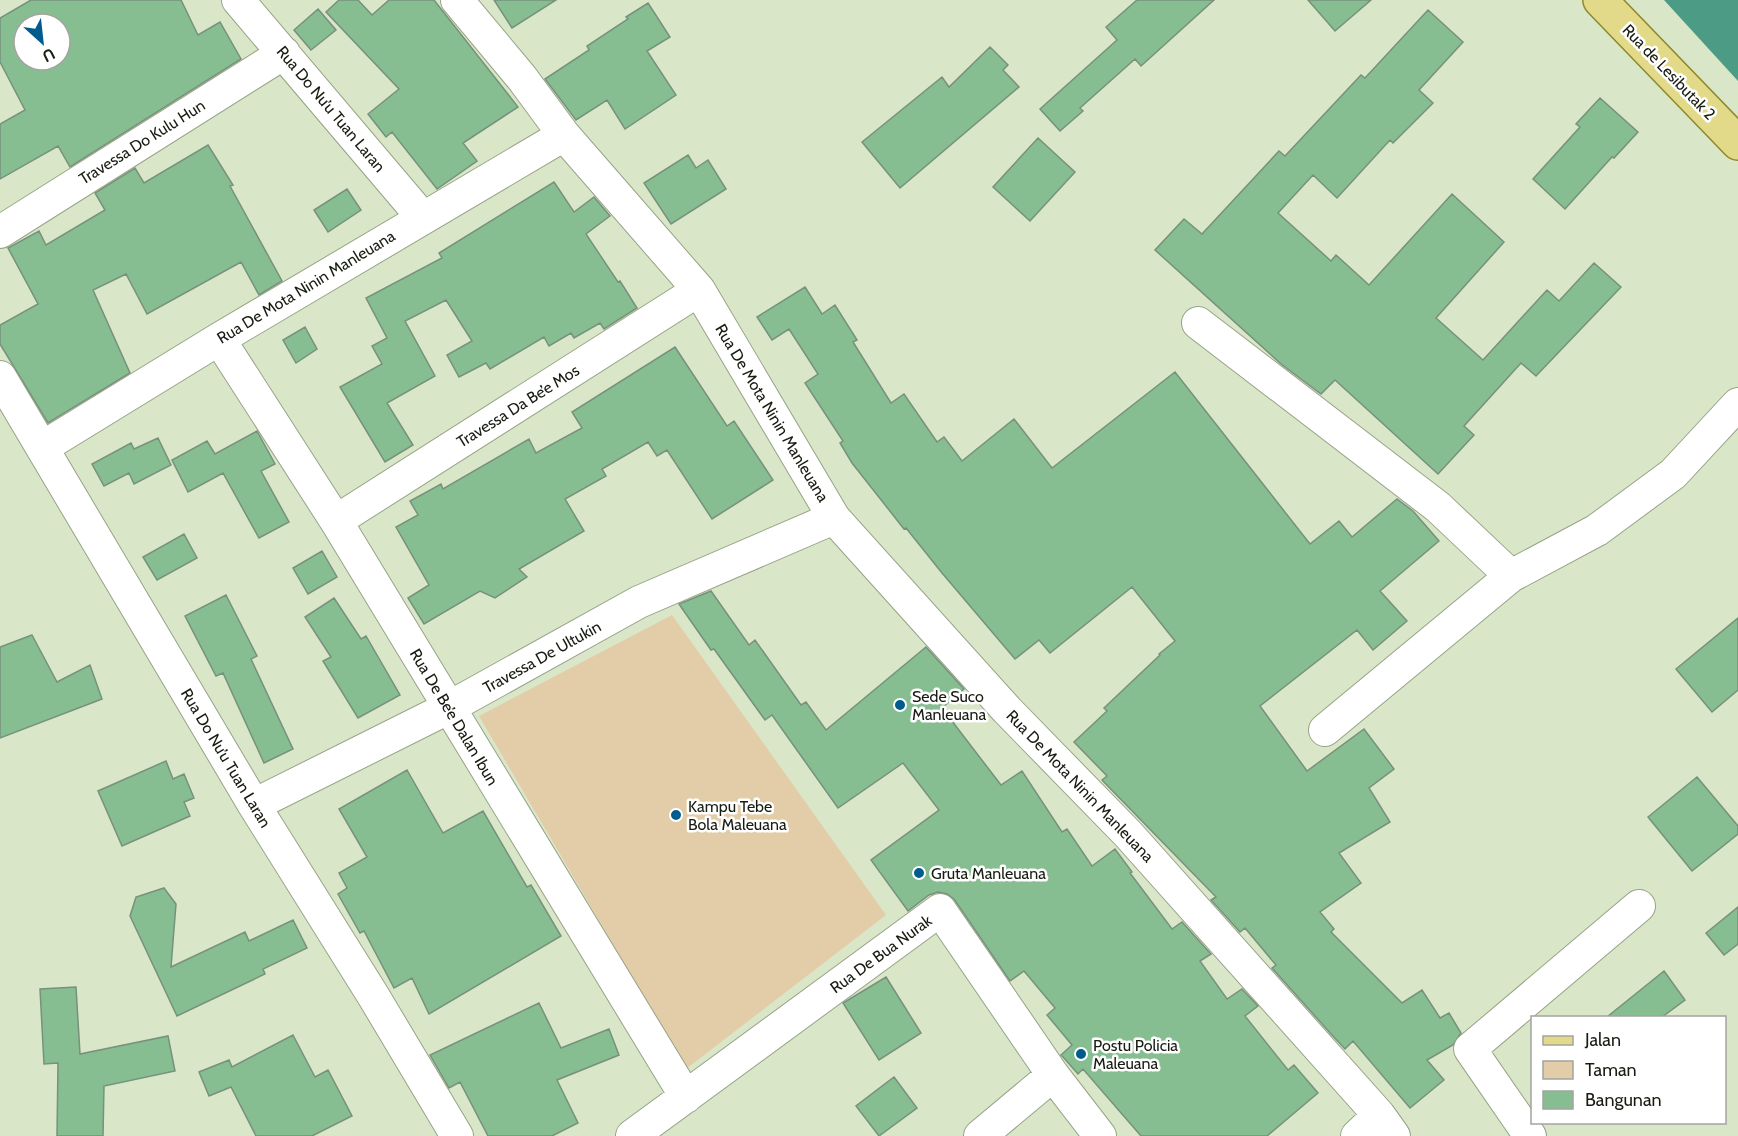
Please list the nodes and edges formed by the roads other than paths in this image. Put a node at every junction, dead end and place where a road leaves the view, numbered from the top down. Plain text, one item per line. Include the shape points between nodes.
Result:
1 (238, 0) edge
2 (457, 0) edge
3 (1600, 0) edge
4 (284, 53) junction
5 (564, 135) junction
6 (1738, 143) edge
7 (423, 218) junction
8 (0, 232) edge
9 (699, 290) junction
10 (1198, 323) dead end
11 (219, 339) junction
12 (0, 377) edge
13 (1738, 405) edge
14 (43, 447) junction
15 (834, 518) junction
16 (336, 521) junction
17 (1511, 576) junction
18 (448, 708) junction
19 (1325, 730) dead end
20 (254, 805) junction
21 (1639, 906) dead end
22 (1053, 1075) junction
23 (686, 1097) junction
24 (1377, 1129) edge
25 (457, 1136) edge
26 (632, 1136) edge
27 (980, 1136) edge
28 (1100, 1136) edge
29 (1530, 1136) edge

1 - 4 street, Rua Do Nu’u Tuan Laran
2 - 5 street
3 - 6 main road, Rua de Lesibutak 2
4 - 7 street, Rua Do Nu’u Tuan Laran
4 - 8 street, Travessa Do Kulu Hun
5 - 7 street, Rua De Mota Ninin Manleuana
5 - 9 street, Rua De Mota Ninin Manleuana
7 - 11 street, Rua De Mota Ninin Manleuana
9 - 15 street, Rua De Mota Ninin Manleuana
9 - 16 street, Travessa Da Be’e Mos
10 - 17 street via 1438,507
11 - 14 street, Rua De Mota Ninin Manleuana
11 - 16 street, Rua De Be’e Dalan Ibun
12 - 14 street, Rua Do Nu’u Tuan Laran
13 - 17 street via 1673,474 1597,530
14 - 20 street, Rua Do Nu’u Tuan Laran
15 - 18 street, Travessa De Ultukin via 639,602
15 - 24 street, Rua De Mota Ninin Manleuana via 1007,710 1128,834
16 - 18 street, Rua De Be’e Dalan Ibun
17 - 19 street
18 - 20 street, Travessa De Ultukin
18 - 23 street, Rua De Be’e Dalan Ibun
20 - 25 street, Rua Do Nu’u Tuan Laran
21 - 29 street via 1470,1048
22 - 23 street, Rua De Bua Nurak via 940,910
22 - 27 street
22 - 28 street, Rua De Bua Nurak
23 - 26 street

